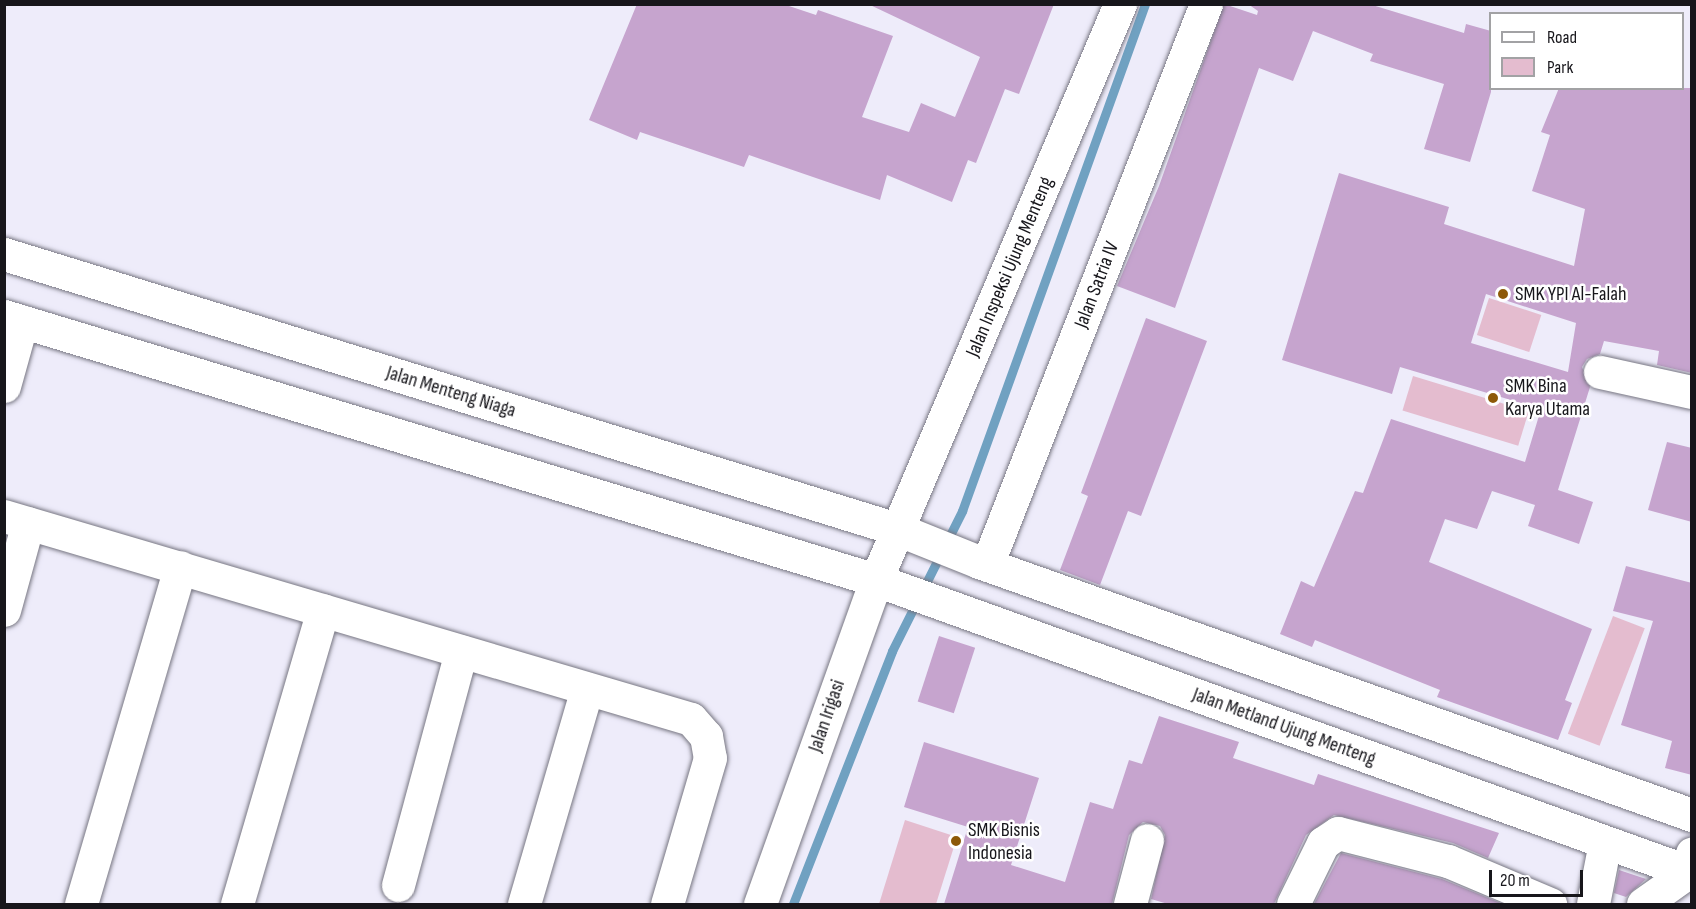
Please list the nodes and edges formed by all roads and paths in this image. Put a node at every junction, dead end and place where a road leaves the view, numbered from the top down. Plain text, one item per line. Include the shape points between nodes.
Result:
1 (1120, 4) edge
2 (1206, 4) edge
3 (4, 255) edge
4 (13, 319) edge
5 (1600, 372) dead end
6 (4, 386) edge
7 (1692, 392) edge
8 (16, 519) edge
9 (900, 531) junction
10 (983, 564) junction
11 (180, 567) junction
12 (879, 582) junction
13 (4, 610) edge
14 (323, 610) junction
15 (461, 651) junction
16 (587, 689) junction
17 (1692, 815) edge
18 (1147, 840) dead end
19 (1605, 842) junction
20 (1690, 866) edge
21 (398, 885) dead end
22 (81, 904) edge
23 (237, 904) edge
24 (524, 904) edge
25 (667, 904) edge
26 (760, 904) edge
27 (1130, 904) edge
28 (1293, 904) edge
29 (1550, 904) edge
30 (1593, 904) edge
31 (1643, 904) edge

1 - 9 street, Jalan Inspeksi Ujung Menteng
2 - 10 street, Jalan Satria IV
3 - 9 street, Jalan Menteng Niaga
4 - 6 street
4 - 12 street
5 - 7 street
8 - 11 street
8 - 13 street
9 - 10 street
9 - 12 street, Jalan Irigasi
10 - 17 street
11 - 14 street
11 - 22 street
12 - 19 street, Jalan Metland Ujung Menteng
12 - 26 street, Jalan Irigasi
14 - 15 street
14 - 23 street
15 - 16 street
15 - 21 street
16 - 24 street
16 - 25 street via 691,719 706,736 710,758
18 - 27 street
19 - 20 street, Jalan Metland Ujung Menteng
19 - 30 street
20 - 31 street
28 - 29 street via 1323,843 1338,833 1448,861

